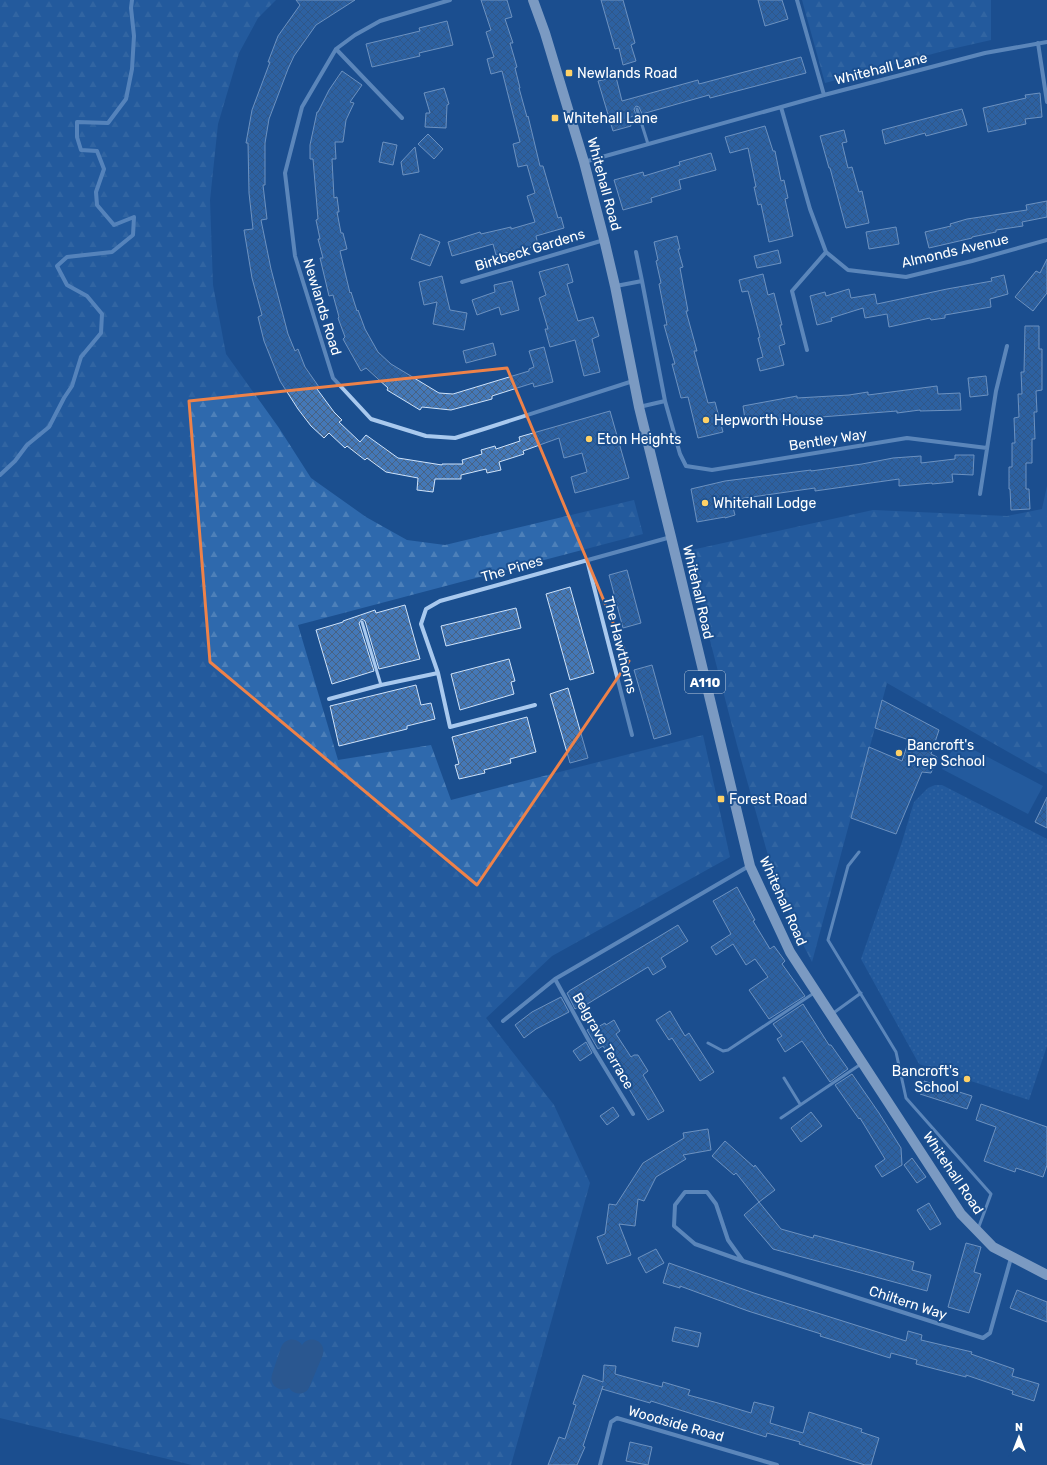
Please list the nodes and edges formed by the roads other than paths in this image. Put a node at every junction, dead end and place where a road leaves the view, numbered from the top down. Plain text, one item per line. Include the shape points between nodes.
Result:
1 (450, 0) edge
2 (533, 0) edge
3 (796, 0) edge
4 (1047, 42) edge
5 (1038, 43) junction
6 (336, 49) junction
7 (824, 95) junction
8 (1047, 102) edge
9 (781, 107) junction
10 (637, 109) dead end
11 (402, 118) dead end
12 (648, 144) junction
13 (584, 162) junction
14 (604, 240) junction
15 (1047, 240) edge
16 (636, 252) dead end
17 (826, 252) junction
18 (642, 281) junction
19 (462, 282) dead end
20 (615, 286) junction
21 (1007, 346) dead end
22 (807, 350) dead end
23 (634, 381) junction
24 (665, 400) junction
25 (639, 407) junction
26 (987, 448) junction
27 (980, 494) dead end
28 (671, 537) junction
29 (587, 560) junction
30 (362, 622) dead end
31 (438, 673) junction
32 (381, 685) junction
33 (329, 699) dead end
34 (535, 705) dead end
35 (632, 735) dead end
36 (859, 852) dead end
37 (750, 866) junction
38 (555, 979) junction
39 (816, 992) junction
40 (861, 993) junction
41 (831, 1015) junction
42 (503, 1021) dead end
43 (708, 1043) dead end
44 (863, 1063) junction
45 (784, 1078) dead end
46 (800, 1104) junction
47 (633, 1114) dead end
48 (781, 1118) dead end
49 (977, 1232) junction
50 (1011, 1257) junction
51 (743, 1261) junction
52 (1047, 1275) edge
53 (600, 1465) edge
54 (777, 1465) edge

1 - 6 street, Newlands Road via 380,21
2 - 13 main road, Whitehall Road / A110
3 - 7 street
4 - 5 street, Whitehall Lane
5 - 7 street, Whitehall Lane via 985,53
5 - 8 street
6 - 11 street
6 - 23 street, Newlands Road via 302,107 285,173 295,256 332,378 371,419 426,436 455,438
7 - 9 street, Whitehall Lane
9 - 12 street, Whitehall Lane
9 - 17 street via 810,210
10 - 12 lane
12 - 13 street, Whitehall Lane
13 - 14 main road, Whitehall Road / A110
14 - 19 street, Birkbeck Gardens
14 - 20 main road, Whitehall Road / A110
15 - 17 street, Almonds Avenue via 972,262 906,276 848,270
16 - 18 street
17 - 22 street via 792,291
18 - 20 street
18 - 24 street
20 - 23 main road, Whitehall Road / A110
21 - 26 street via 996,391
23 - 25 main road, Whitehall Road / A110
24 - 25 street
24 - 26 street, Bentley Way via 680,454 686,466 712,470 907,438
25 - 28 main road, Whitehall Road / A110
26 - 27 street
28 - 29 street, The Pines
28 - 37 main road, Whitehall Road / A110
29 - 31 street, The Pines via 440,601 426,609 421,624
29 - 35 street, The Hawthorns
30 - 32 lane
31 - 32 street
31 - 34 street, The Pines via 450,727
32 - 33 street
36 - 40 lane via 848,866 828,940
37 - 38 street
37 - 39 main road, Whitehall Road / A110 via 790,952
38 - 42 street
38 - 47 street, Belgrave Terrace
39 - 41 main road, Whitehall Road / A110
39 - 43 lane via 728,1050 723,1051
40 - 41 lane
40 - 49 lane via 896,1052 906,1098 991,1194
41 - 44 main road, Whitehall Road / A110
44 - 46 lane
44 - 49 main road, Whitehall Road / A110 via 962,1214
45 - 46 lane
46 - 48 lane
49 - 50 main road, Whitehall Road / A110 via 993,1247
50 - 51 street, Chiltern Way via 990,1333 983,1338
50 - 52 main road, Whitehall Road / A110
51 - 51 street, Chiltern Way via 696,1244 674,1226 675,1205 685,1192 707,1192 716,1204 728,1240
53 - 54 street, Woodside Road via 611,1422 618,1418

